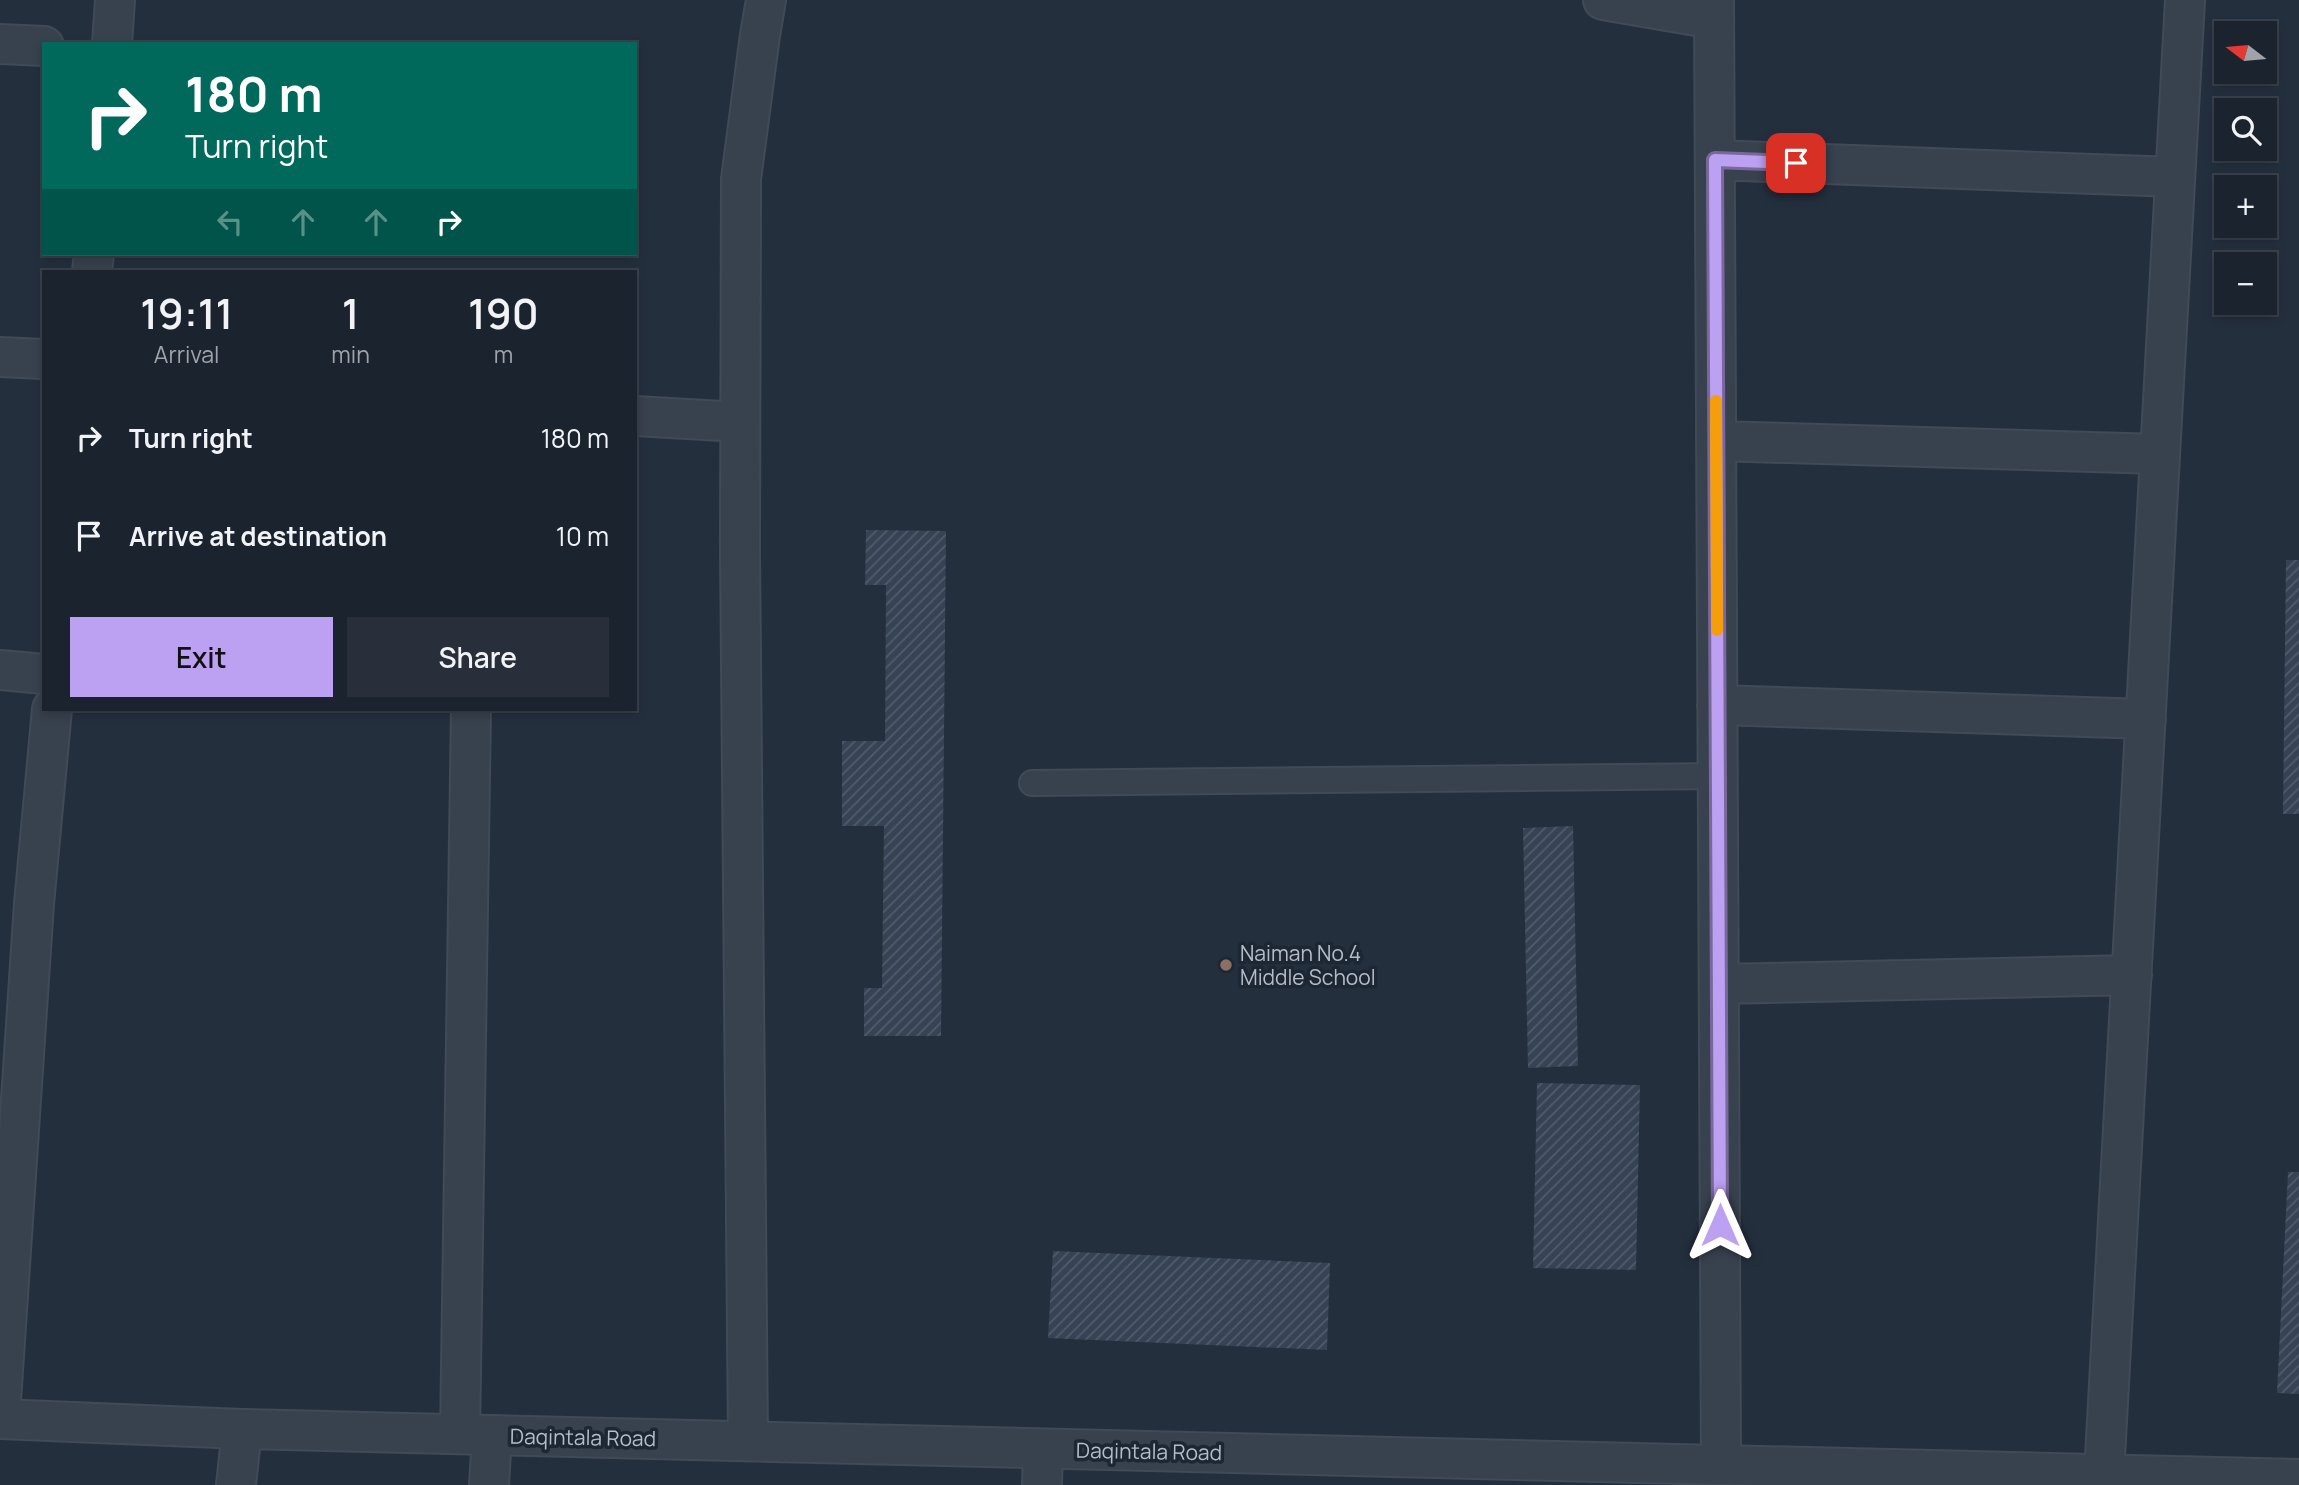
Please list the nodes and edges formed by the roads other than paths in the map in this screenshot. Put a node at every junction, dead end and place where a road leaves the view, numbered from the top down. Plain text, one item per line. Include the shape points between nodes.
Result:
1 (115, 0) edge
2 (766, 0) edge
3 (1603, 0) edge
4 (2185, 0) edge
5 (1714, 9) edge
6 (112, 42) edge
7 (0, 44) edge
8 (42, 46) edge
9 (1715, 160) junction
10 (2175, 177) junction
11 (0, 357) edge
12 (42, 359) edge
13 (637, 416) edge
14 (740, 422) junction
15 (1716, 441) junction
16 (2160, 454) junction
17 (0, 670) edge
18 (42, 674) edge
19 (1717, 705) junction
20 (52, 711) edge
21 (471, 711) edge
22 (2146, 719) junction
23 (1718, 776) junction
24 (1032, 783) dead end
25 (2132, 975) junction
26 (1719, 985) junction
27 (12, 1074) edge
28 (0, 1418) edge
29 (242, 1429) junction
30 (476, 1435) junction
31 (748, 1441) junction
32 (1721, 1465) junction
33 (1043, 1467) edge
34 (2104, 1475) junction
35 (2299, 1479) edge
36 (2141, 1480) edge
37 (236, 1485) edge
38 (488, 1485) edge

1 - 6 street
2 - 14 street via 741,179
3 - 5 street
4 - 10 street
5 - 9 street
7 - 8 street
9 - 10 street
9 - 15 street
10 - 16 street
11 - 12 street
13 - 14 street
14 - 31 street
15 - 16 street
15 - 19 street
16 - 22 street
17 - 18 street
19 - 22 street
19 - 23 street
20 - 27 street
21 - 30 street
22 - 25 street
23 - 24 lane
23 - 26 street
25 - 26 street
25 - 34 street
26 - 32 street
27 - 28 street
28 - 29 street, Daqintala Road
29 - 30 street, Daqintala Road
29 - 37 street
30 - 31 street, Daqintala Road
30 - 38 street
31 - 33 street, Daqintala Road
32 - 33 street, Daqintala Road
32 - 34 street, Daqintala Road
34 - 36 street, Daqintala Road
35 - 36 street, Daqintala Road

